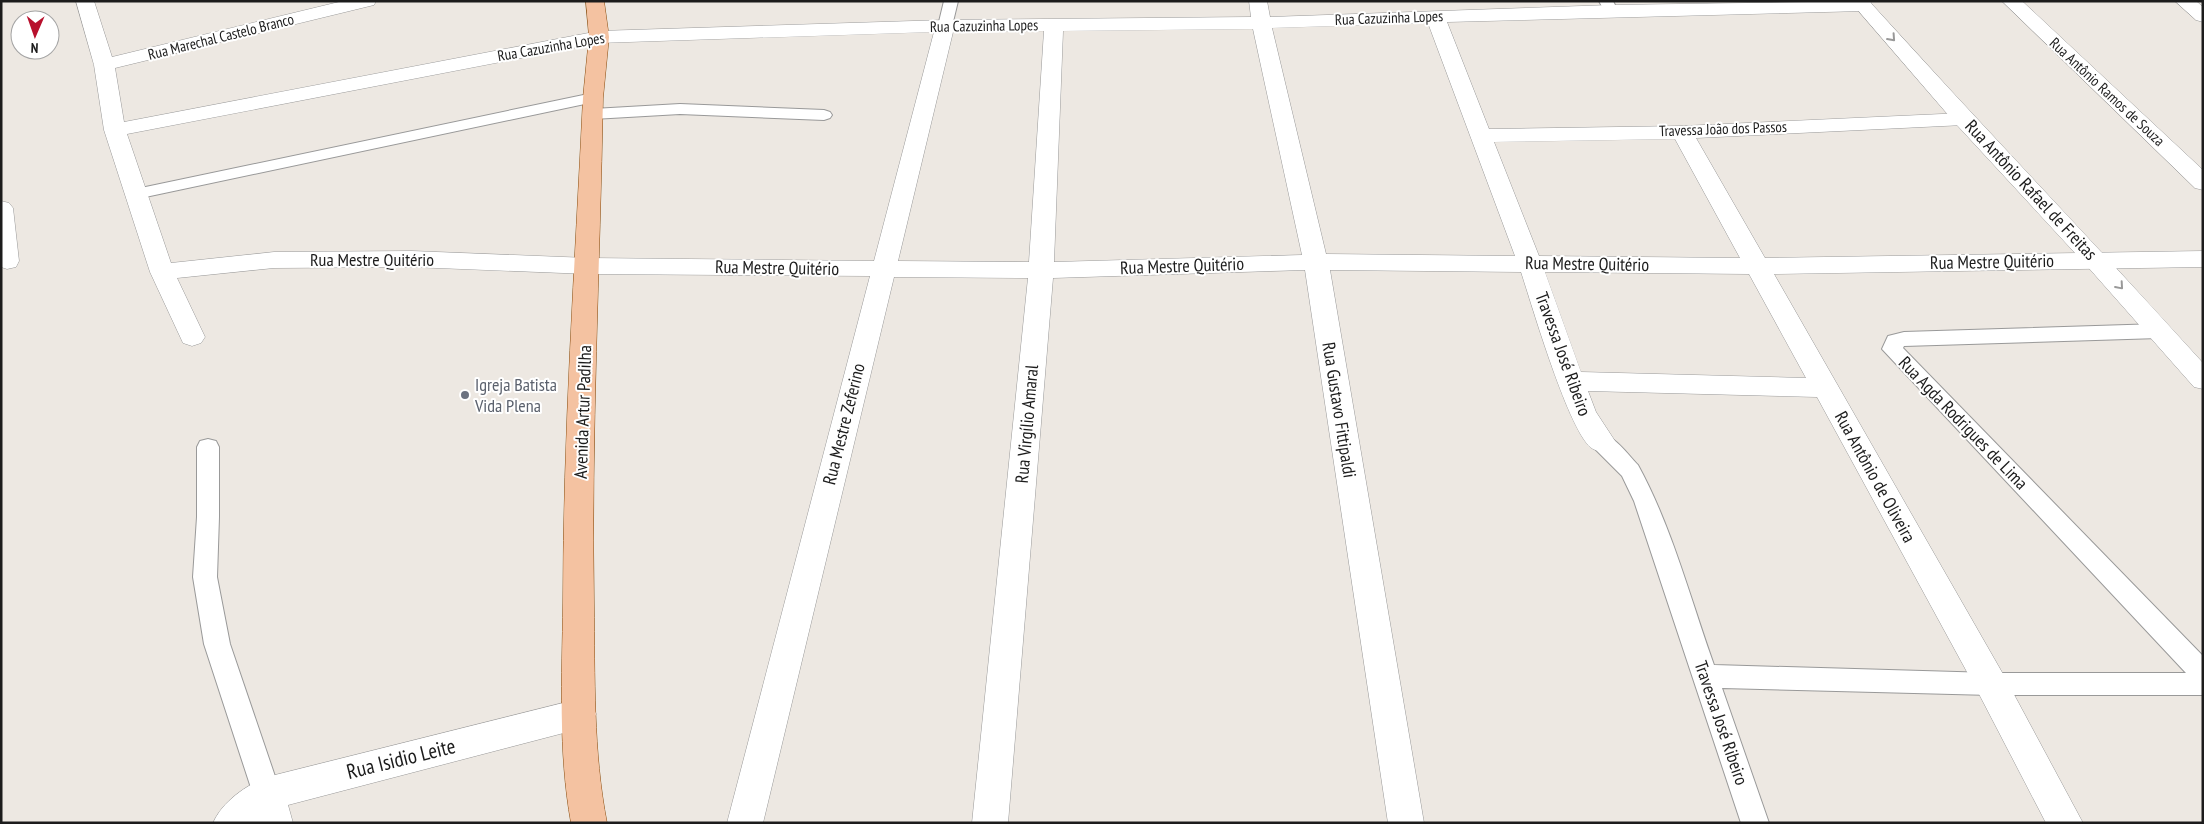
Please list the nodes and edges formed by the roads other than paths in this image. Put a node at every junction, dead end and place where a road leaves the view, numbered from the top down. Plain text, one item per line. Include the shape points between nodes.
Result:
1 (85, 1) edge
2 (367, 1) edge
3 (595, 1) edge
4 (2011, 1) edge
5 (2184, 1) edge
6 (1861, 3) edge
7 (1608, 6) edge
8 (1259, 12) edge
9 (948, 14) edge
10 (2203, 16) edge
11 (1435, 17) junction
12 (1067, 19) junction
13 (599, 36) junction
14 (104, 65) junction
15 (593, 106) junction
16 (824, 115) dead end
17 (1964, 119) junction
18 (115, 130) junction
19 (1682, 132) junction
20 (1483, 136) junction
21 (2203, 182) edge
22 (136, 194) junction
23 (1, 208) edge
24 (2203, 259) edge
25 (2096, 260) junction
26 (7, 261) dead end
27 (1316, 262) junction
28 (1530, 262) junction
29 (588, 266) junction
30 (1758, 266) junction
31 (883, 270) junction
32 (1041, 270) junction
33 (162, 272) junction
34 (2159, 331) junction
35 (192, 337) dead end
36 (2203, 380) edge
37 (1571, 381) junction
38 (1825, 388) junction
39 (1601, 441) joint
40 (208, 447) dead end
41 (2203, 673) edge
42 (1705, 676) junction
43 (1991, 684) junction
44 (2203, 684) edge
45 (580, 714) junction
46 (271, 808) edge
47 (231, 823) edge
48 (588, 823) edge
49 (745, 823) edge
50 (990, 823) edge
51 (1406, 823) edge
52 (1755, 823) edge
53 (2065, 823) edge

1 - 14 street
2 - 14 street, Rua Marechal Castelo Branco
3 - 13 main road, Avenida Artur Padilha
4 - 21 street, Rua Antônio Ramos de Souza
5 - 10 street
6 - 7 street, Rua Cazuzinha Lopes
6 -> 17 street, Rua Antônio Rafael de Freitas
7 - 11 street, Rua Cazuzinha Lopes
8 - 11 street, Rua Cazuzinha Lopes
8 - 12 street, Rua Cazuzinha Lopes
8 - 27 street, Rua Gustavo Fittipaldi
9 - 12 street, Rua Cazuzinha Lopes
9 - 13 street, Rua Cazuzinha Lopes
9 - 31 street, Rua Mestre Zeferino
11 - 20 street, Travessa José Ribeiro
12 - 32 street, Rua Virgílio Amaral
13 - 15 main road, Avenida Artur Padilha
13 - 18 street, Rua Cazuzinha Lopes
14 - 18 street
15 - 16 lane
15 - 22 lane
15 - 29 main road, Avenida Artur Padilha
17 - 19 street, Travessa João dos Passos
17 - 25 street, Rua Antônio Rafael de Freitas
18 - 22 street
19 - 20 street, Travessa João dos Passos
19 - 30 street, Rua Antônio de Oliveira
20 - 28 street, Travessa José Ribeiro
22 - 33 street
23 - 26 street
24 - 25 street, Rua Mestre Quitério
25 - 30 street, Rua Mestre Quitério
25 -> 34 street, Rua Antônio Rafael de Freitas
27 - 28 street, Rua Mestre Quitério
27 - 32 street, Rua Mestre Quitério
27 - 51 street, Rua Gustavo Fittipaldi
28 - 30 street, Rua Mestre Quitério
28 - 37 street, Travessa José Ribeiro
29 - 31 street, Rua Mestre Quitério
29 - 33 street, Rua Mestre Quitério via 412,259 274,260
29 - 45 main road, Avenida Artur Padilha via 578,542
30 - 38 street, Rua Antônio de Oliveira
31 - 32 street, Rua Mestre Quitério
31 - 49 street, Rua Mestre Zeferino
32 - 50 street, Rua Virgílio Amaral
33 - 35 street
34 - 36 street, Rua Antônio Rafael de Freitas
34 - 41 lane, Rua Agda Rodrigues de Lima via 1904,338 1895,341 1892,349
37 - 38 street
37 - 39 street, Travessa José Ribeiro via 1583,415
38 - 43 street, Rua Antônio de Oliveira
39 - 42 lane, Travessa José Ribeiro via 1630,471 1645,501
40 - 46 lane via 205,577 218,644
42 - 43 lane
42 - 52 lane, Travessa José Ribeiro
43 - 44 lane
43 - 53 street, Rua Antônio de Oliveira
45 - 46 street, Rua Isidio Leite
45 - 48 main road, Avenida Artur Padilha via 583,792
46 - 47 street, Rua Isidio Leite

